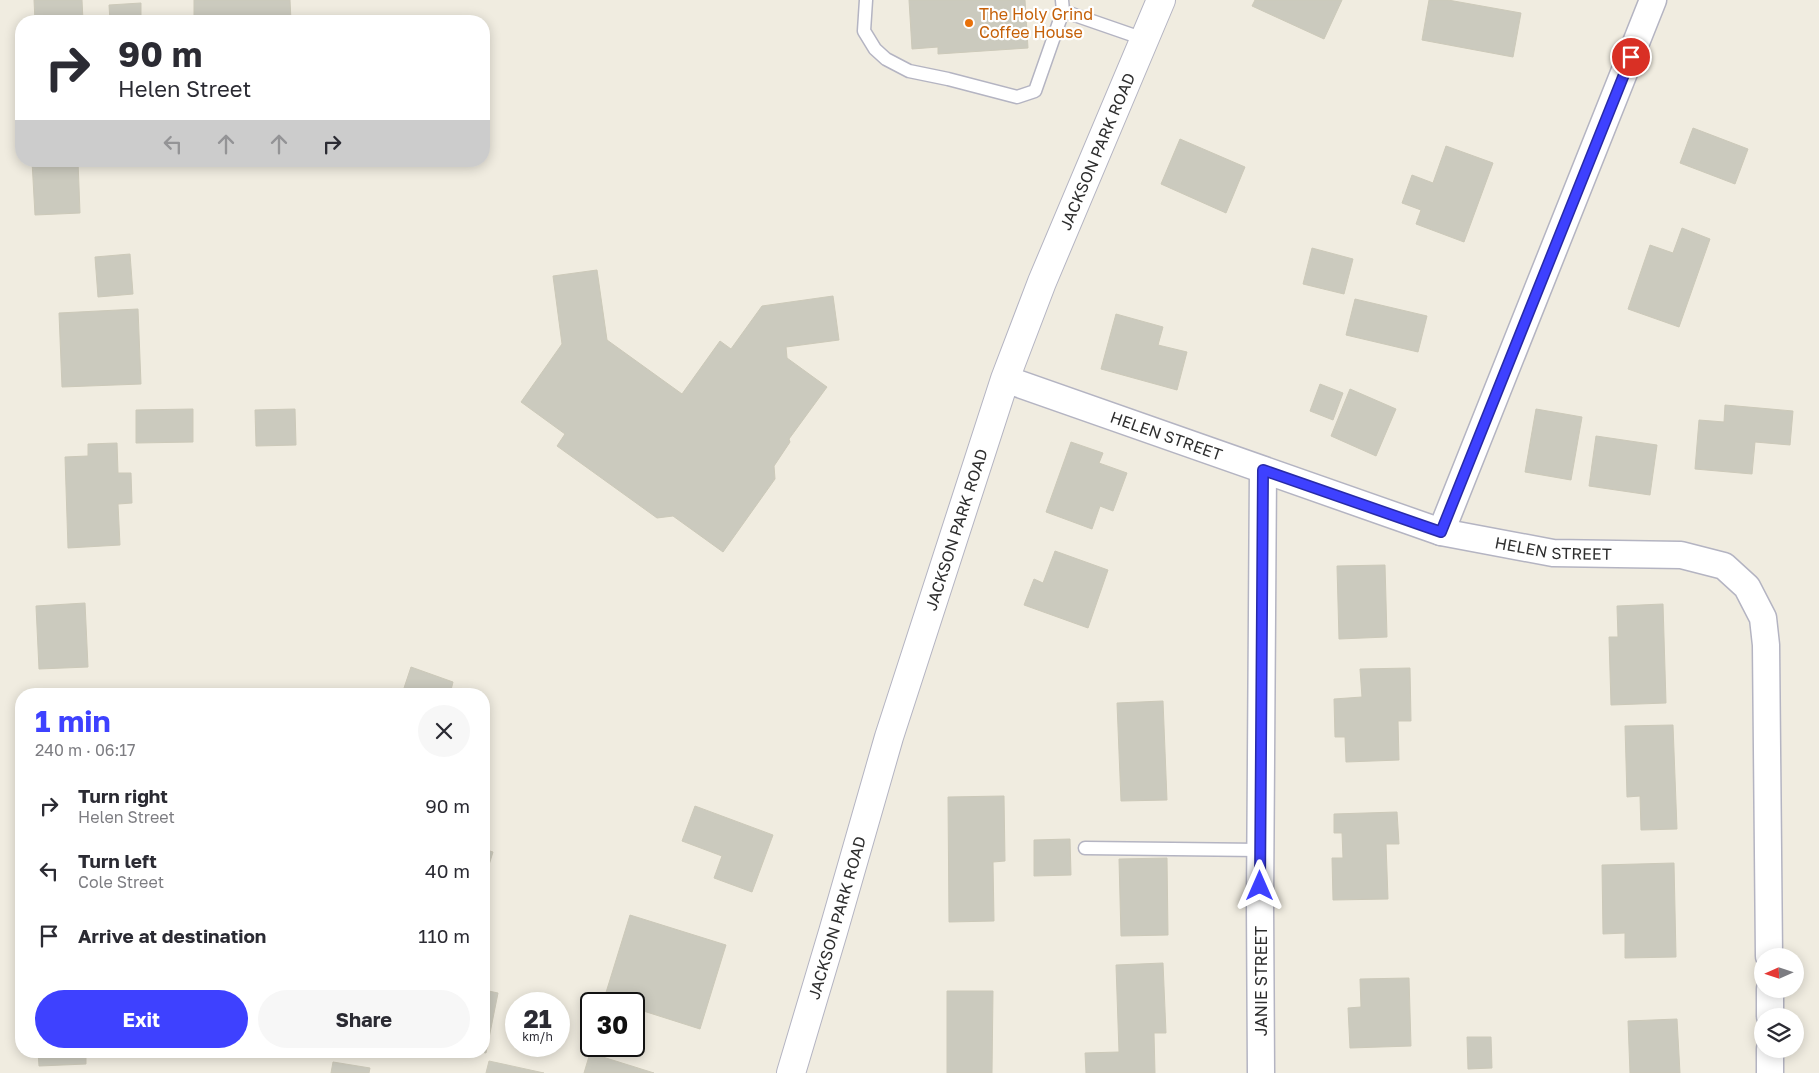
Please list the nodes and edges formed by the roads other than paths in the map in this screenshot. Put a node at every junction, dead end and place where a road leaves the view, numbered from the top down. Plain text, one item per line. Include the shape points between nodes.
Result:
1 (866, 0) edge
2 (1161, 0) edge
3 (1653, 0) edge
4 (1063, 5) edge
5 (1144, 40) junction
6 (1005, 379) junction
7 (1263, 470) junction
8 (1441, 532) junction
9 (1085, 848) dead end
10 (1260, 850) junction
11 (1769, 948) edge
12 (1770, 1058) edge
13 (790, 1073) edge
14 (1262, 1073) edge
15 (1770, 1073) edge

1 - 4 lane via 864,31 886,59 909,71 1017,97 1035,91
2 - 5 main road, JACKSON PARK ROAD
3 - 8 street
4 - 5 lane
5 - 6 main road, JACKSON PARK ROAD via 1042,282
6 - 7 street, HELEN STREET
6 - 13 main road, JACKSON PARK ROAD via 889,737
7 - 8 street, HELEN STREET
7 - 10 street, JANIE STREET
8 - 11 street, HELEN STREET via 1553,553 1681,555 1724,566 1747,588 1763,618 1766,645
9 - 10 lane
10 - 14 street, JANIE STREET
12 - 15 street

